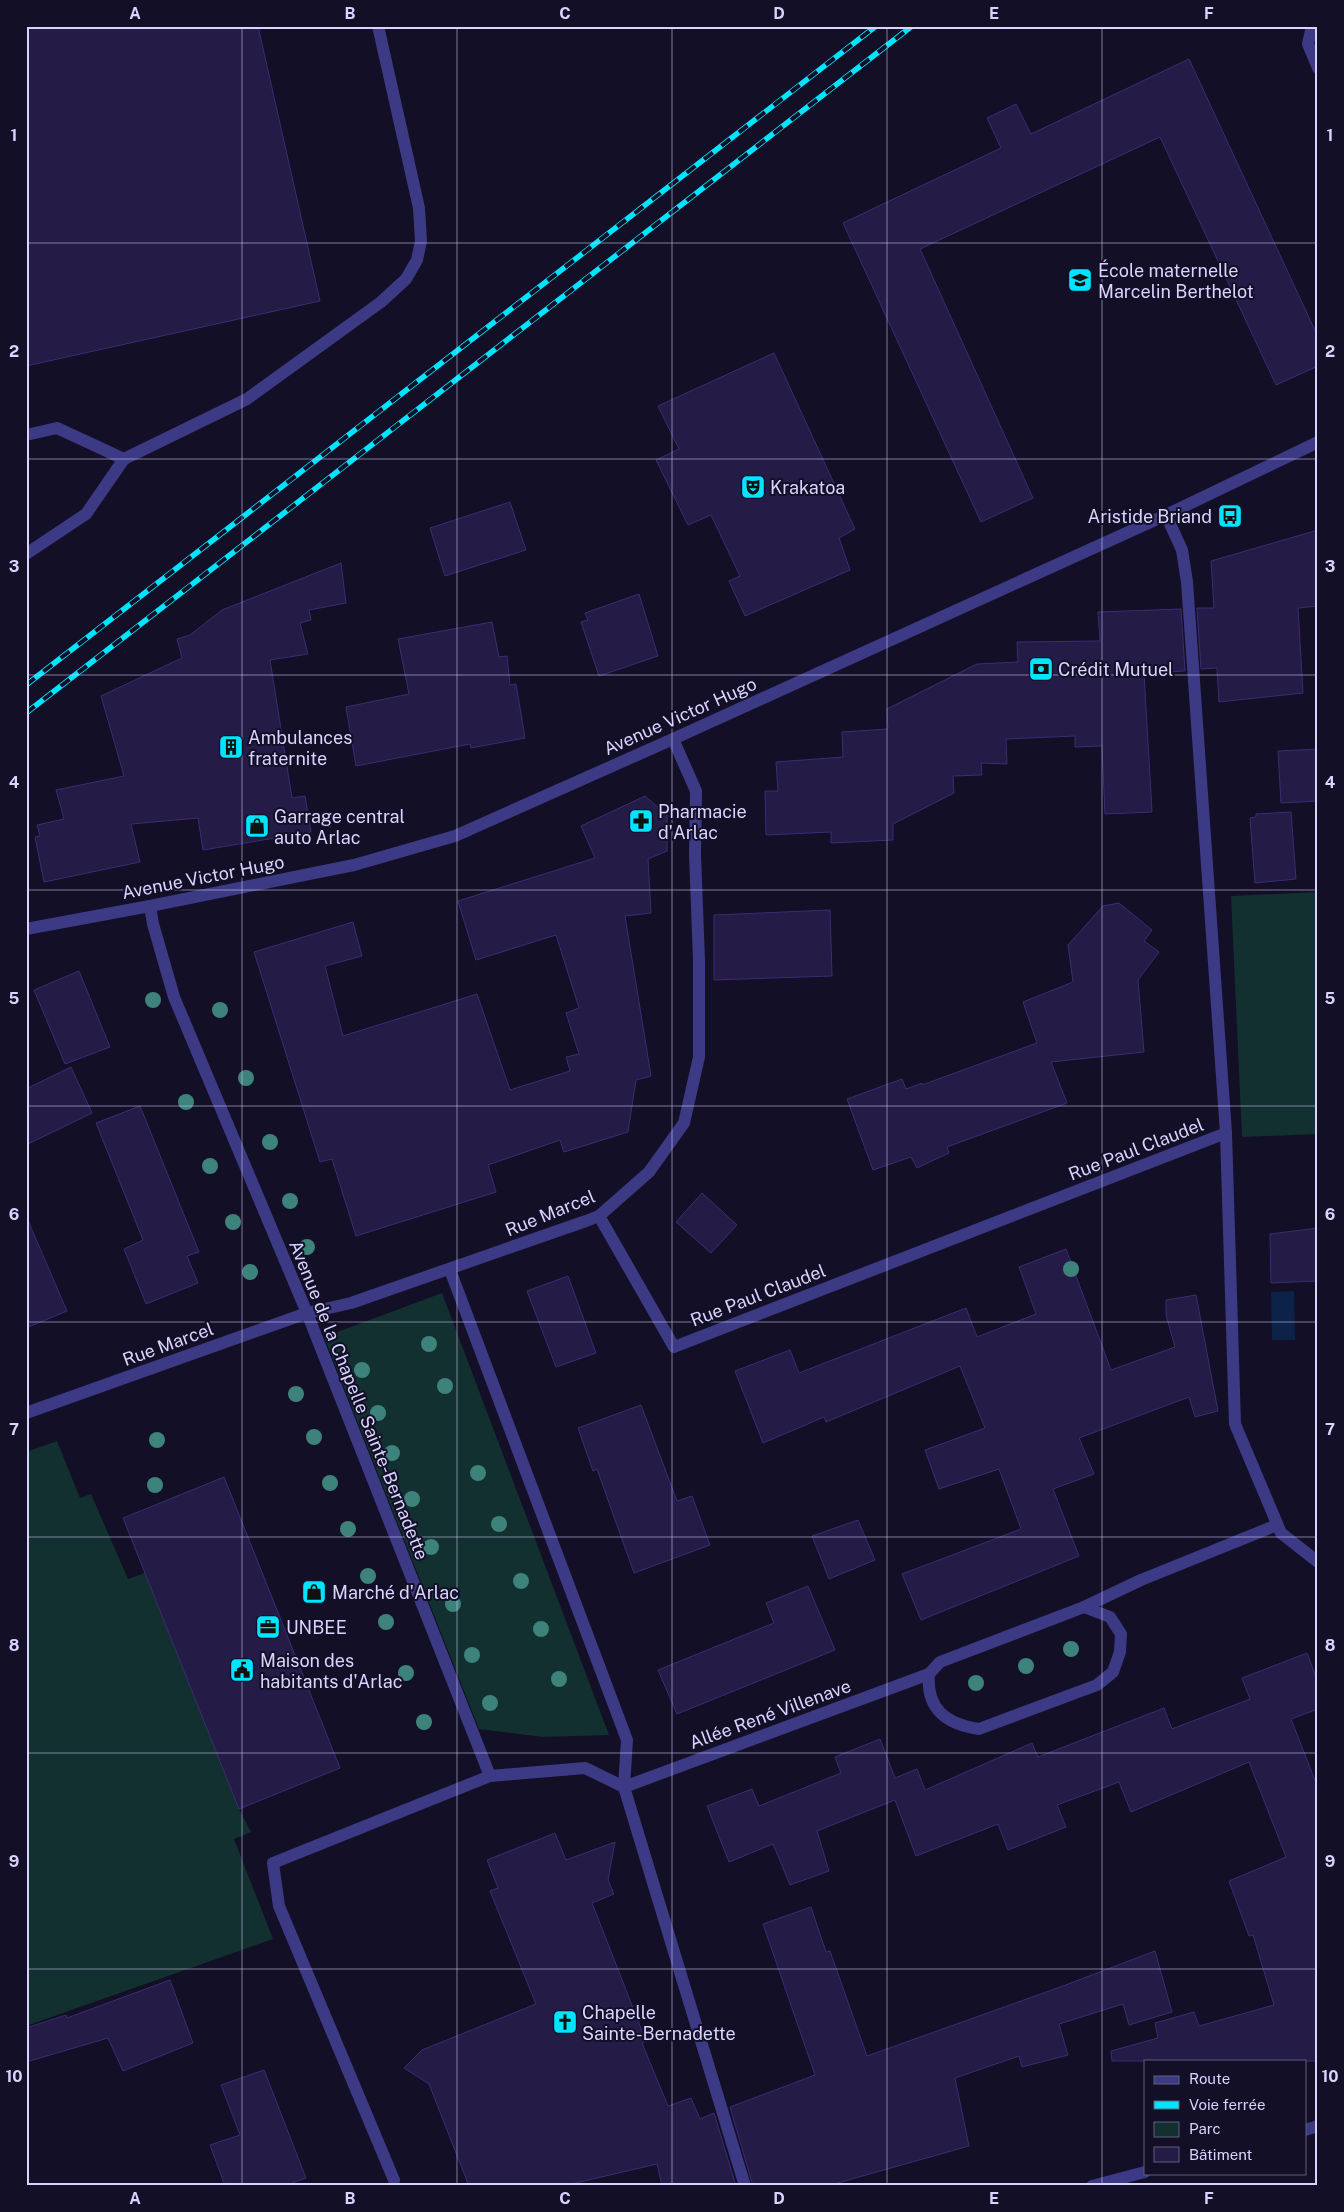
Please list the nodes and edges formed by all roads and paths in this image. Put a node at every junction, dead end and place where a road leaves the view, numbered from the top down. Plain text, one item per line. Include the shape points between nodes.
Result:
1 (378, 26) edge
2 (1312, 26) edge
3 (1318, 68) edge
4 (26, 435) edge
5 (1318, 442) edge
6 (124, 459) junction
7 (1166, 514) junction
8 (26, 554) edge
9 (673, 739) junction
10 (150, 906) junction
11 (26, 929) edge
12 (1226, 1132) junction
13 (599, 1216) junction
14 (450, 1270) junction
15 (307, 1313) junction
16 (26, 1413) edge
17 (1277, 1524) junction
18 (1318, 1562) edge
19 (1084, 1607) junction
20 (929, 1674) junction
21 (490, 1776) junction
22 (624, 1787) junction
23 (1318, 2126) edge
24 (1306, 2130) edge
25 (1144, 2172) edge
26 (394, 2180) dead end
27 (745, 2186) edge
28 (1092, 2186) edge

1 - 6 street via 419,208 421,242 417,260 406,279 381,302 247,399
2 - 3 street via 1308,44
4 - 6 street via 58,428
5 - 7 street, Avenue Victor Hugo
6 - 8 street via 86,514
7 - 9 street, Avenue Victor Hugo
7 - 12 street, Rue Paul Claudel via 1182,550 1187,582
9 - 10 street, Avenue Victor Hugo via 455,836 354,864
9 - 13 street, Rue Marcel via 696,791 699,1057 684,1123 649,1172
10 - 11 street, Avenue Victor Hugo
10 - 15 street, Avenue de la Chapelle Sainte-Bernadette via 174,997
12 - 13 street, Rue Paul Claudel via 674,1347
12 - 17 street via 1235,1424
13 - 14 street, Rue Marcel
14 - 15 street, Rue Marcel via 351,1303
14 - 22 street via 627,1740
15 - 16 street, Rue Marcel
15 - 21 street, Avenue de la Chapelle Sainte-Bernadette
17 - 18 street via 1280,1533
17 - 19 street, Allée René Villenave
19 - 20 street, Allée René Villenave via 940,1662
19 - 20 street via 1110,1617 1121,1634 1120,1652 1113,1672 1097,1685 979,1729 961,1726 932,1704
20 - 22 street, Allée René Villenave
21 - 22 street via 585,1768
21 - 26 street via 273,1863 279,1906
22 - 27 street
23 - 24 street
25 - 28 street

